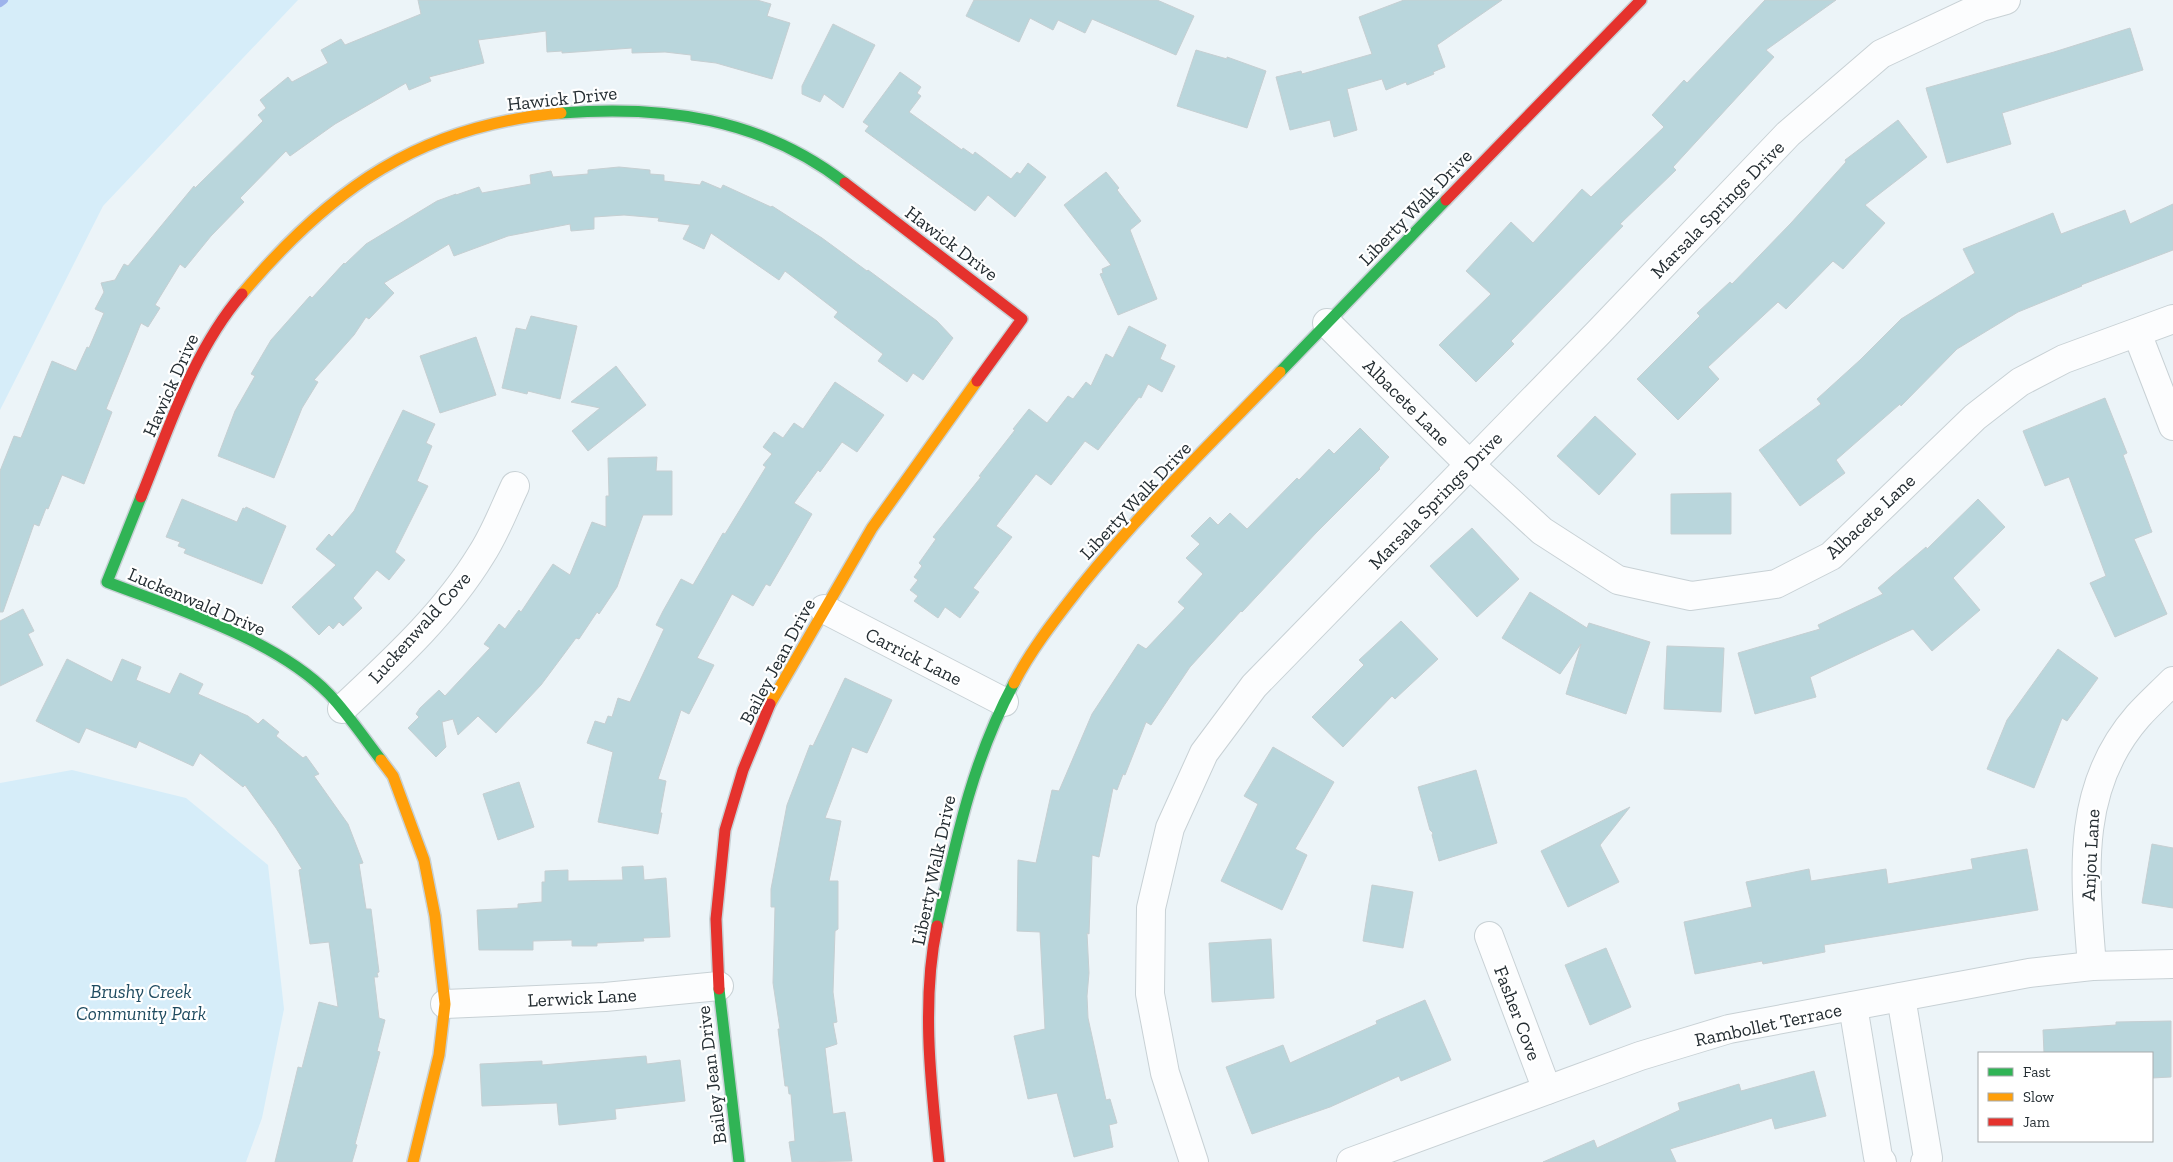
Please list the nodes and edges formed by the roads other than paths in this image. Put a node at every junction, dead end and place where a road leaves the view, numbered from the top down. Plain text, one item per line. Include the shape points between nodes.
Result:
1 (1641, 0) edge
2 (2006, 0) edge
3 (1022, 319) joint
4 (2173, 319) edge
5 (1327, 323) junction
6 (2137, 334) junction
7 (2173, 426) edge
8 (1470, 465) junction
9 (515, 486) dead end
10 (107, 582) joint
11 (824, 609) junction
12 (2173, 681) edge
13 (1004, 702) junction
14 (342, 709) junction
15 (1489, 936) dead end
16 (2173, 964) edge
17 (2092, 966) junction
18 (719, 986) junction
19 (1901, 997) junction
20 (445, 1004) junction
21 (1853, 1006) junction
22 (1547, 1090) junction
23 (413, 1162) edge
24 (739, 1162) edge
25 (939, 1162) edge
26 (1194, 1162) edge
27 (1350, 1162) edge
28 (1882, 1162) edge
29 (1925, 1162) edge

1 - 5 street, Liberty Walk Drive
2 - 8 street, Marsala Springs Drive via 1981,7 1882,54 1796,128
3 - 10 street, Hawick Drive via 822,165 752,131 714,119 633,109 548,113 462,131 420,146 380,167 345,191 286,244 235,301 189,378
3 - 11 street, Bailey Jean Drive via 872,528
4 - 6 street, Albacete Lane
5 - 8 street, Albacete Lane
5 - 13 street, Liberty Walk Drive via 1132,527 1078,589 1034,649
6 - 7 street
6 - 8 street, Albacete Lane via 2064,360 2020,382 1975,417 1831,556 1776,584 1691,596 1618,580 1542,531
8 - 26 street, Marsala Springs Drive via 1254,686 1204,753 1170,828 1151,908 1150,994 1165,1073
9 - 14 street, Luckenwald Cove via 482,554 452,596 382,672
10 - 14 street, Luckenwald Drive via 257,643 294,666 328,693
11 - 13 street, Carrick Lane
11 - 18 street, Bailey Jean Drive via 758,730 730,810 719,874 716,919
12 - 17 street, Anjou Lane via 2137,717 2117,746 2092,804 2085,884
13 - 25 street, Liberty Walk Drive via 968,790 948,869 931,960 930,1072
14 - 20 street, Luckenwald Drive via 392,776 424,860 435,916
15 - 22 street, Fasher Cove
16 - 17 street, Rambollet Terrace
17 - 19 street, Rambollet Terrace
18 - 20 street, Lerwick Lane via 605,998
18 - 24 street, Bailey Jean Drive
19 - 21 street, Rambollet Terrace
19 - 29 street via 1928,1158
20 - 23 street, Luckenwald Drive via 439,1055
21 - 22 street, Rambollet Terrace via 1729,1029 1640,1056
21 - 28 street via 1878,1158
22 - 27 street, Rambollet Terrace

